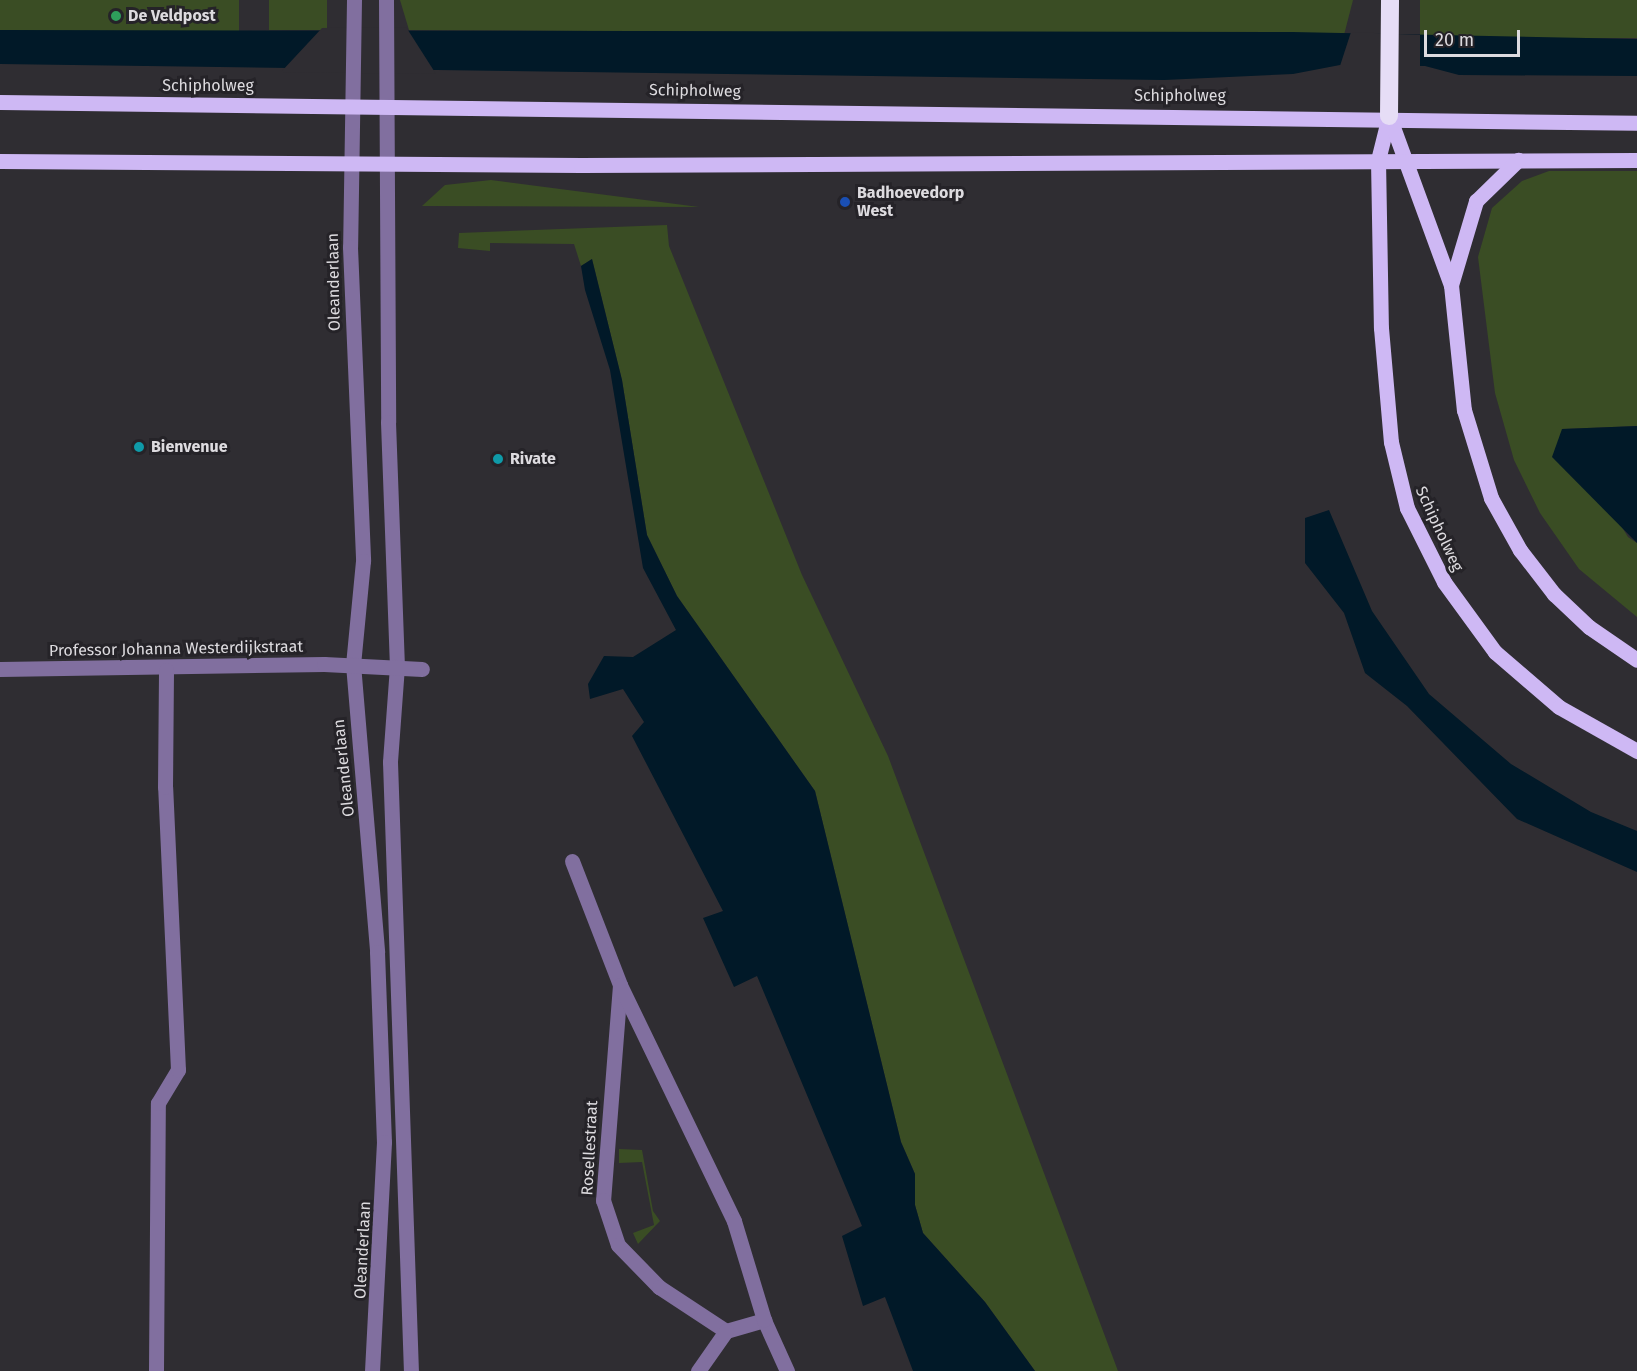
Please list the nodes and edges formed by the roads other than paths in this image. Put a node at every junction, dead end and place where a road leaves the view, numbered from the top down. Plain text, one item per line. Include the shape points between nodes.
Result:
1 (354, 0) edge
2 (386, 0) edge
3 (1390, 9) edge
4 (0, 102) edge
5 (354, 105) junction
6 (391, 107) junction
7 (1389, 108) junction
8 (1637, 123) edge
9 (1637, 159) edge
10 (1378, 160) junction
11 (1518, 160) junction
12 (0, 161) edge
13 (355, 161) junction
14 (1407, 161) junction
15 (391, 162) junction
16 (1451, 285) junction
17 (1637, 660) edge
18 (353, 664) junction
19 (397, 666) junction
20 (0, 669) edge
21 (422, 669) dead end
22 (166, 670) junction
23 (1637, 751) edge
24 (572, 861) dead end
25 (620, 985) junction
26 (764, 1320) junction
27 (726, 1331) junction
28 (156, 1371) edge
29 (372, 1371) edge
30 (411, 1371) edge
31 (698, 1371) edge
32 (787, 1371) edge

1 - 5 street, Oleanderlaan
2 - 6 street
3 - 7 highway
4 - 5 main road, Schipholweg
5 - 6 main road, Schipholweg
5 - 13 street, Oleanderlaan
6 - 7 main road, Schipholweg
6 - 15 street
7 - 8 main road, Schipholweg
7 - 10 main road, Schipholweg
7 - 14 main road
9 - 11 main road
10 - 14 main road
10 - 15 main road
10 - 23 main road, Schipholweg via 1386,404 1407,508 1444,582 1495,651 1559,707
11 - 14 main road
11 - 16 main road via 1476,201
12 - 13 main road
13 - 15 main road
13 - 18 street, Oleanderlaan via 350,247 354,430 363,561
14 - 16 main road
15 - 19 street via 388,422
16 - 17 main road via 1464,410 1491,498 1520,550 1554,594 1588,627
18 - 19 street, Professor Johanna Westerdijkstraat
18 - 22 street, Professor Johanna Westerdijkstraat
18 - 29 street, Oleanderlaan via 376,940 384,1142
19 - 21 street
19 - 30 street via 390,762
20 - 22 street, Professor Johanna Westerdijkstraat
22 - 28 street via 165,787 178,1070 158,1103
24 - 25 street, Rosellestraat
25 - 26 street, Rosellestraat via 734,1221
25 - 27 street, Rosellestraat via 603,1200 618,1245 659,1287
26 - 27 street
26 - 32 street, Rosellestraat
27 - 31 street

